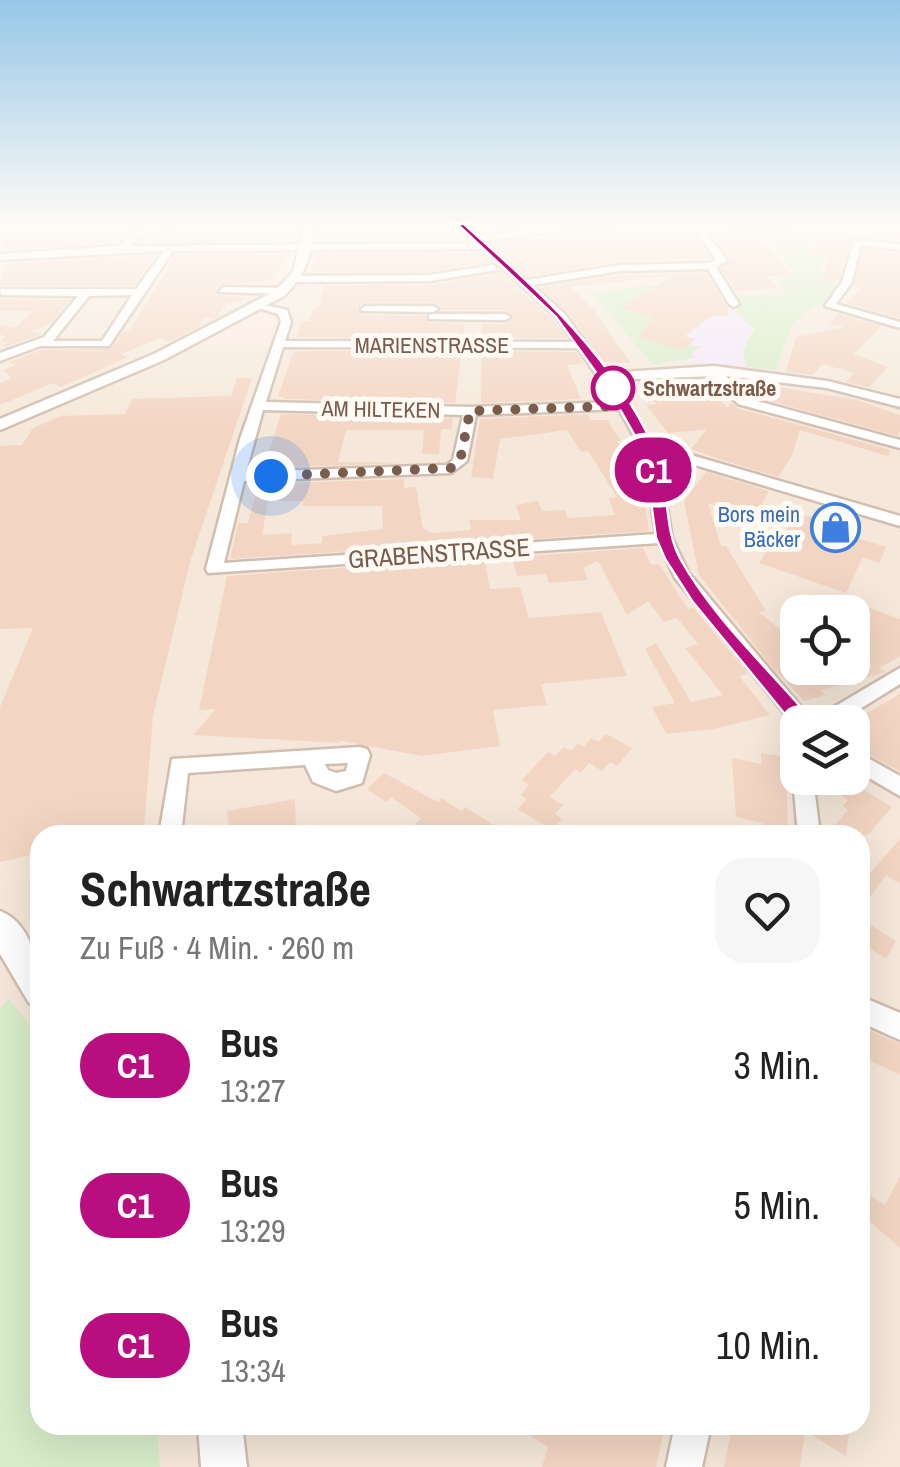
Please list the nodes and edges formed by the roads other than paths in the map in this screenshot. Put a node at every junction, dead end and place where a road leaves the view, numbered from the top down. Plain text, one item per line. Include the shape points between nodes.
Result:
1 (84, 294) edge
2 (137, 294) edge
3 (277, 294) edge
4 (431, 294) edge
5 (536, 294) edge
6 (728, 294) edge
7 (838, 294) edge
8 (734, 304) dead end
9 (260, 305) junction
10 (366, 309) dead end
11 (433, 313) junction
12 (505, 317) dead end
13 (900, 325) edge
14 (48, 338) junction
15 (280, 344) junction
16 (583, 345) junction
17 (431, 346) junction
18 (0, 357) edge
19 (714, 370) junction
20 (606, 377) junction
21 (900, 382) edge
22 (893, 401) edge
23 (624, 404) junction
24 (258, 406) junction
25 (470, 411) junction
26 (0, 426) edge
27 (900, 444) edge
28 (650, 452) junction
29 (236, 477) junction
30 (900, 521) edge
31 (664, 538) junction
32 (900, 674) edge
33 (792, 705) edge
34 (845, 705) edge
35 (312, 756) dead end
36 (870, 768) edge
37 (900, 786) edge
38 (805, 795) edge
39 (171, 825) edge
40 (808, 825) edge
41 (0, 925) edge
42 (30, 975) edge
43 (870, 1014) edge
44 (900, 1027) edge
45 (221, 1435) edge
46 (691, 1435) edge
47 (224, 1467) edge
48 (684, 1467) edge

1 - 14 street
2 - 14 street via 105,344 44,344
3 - 9 street
4 - 11 street
5 - 16 street
6 - 8 street
7 - 13 street via 830,306
9 - 15 street via 286,315
9 - 26 street
10 - 11 street
11 - 12 street
11 - 17 street
14 - 18 street
15 - 17 street, MARIENSTRASSE
15 - 24 street
16 - 17 street, MARIENSTRASSE
16 - 20 street
19 - 20 street
19 - 22 street via 812,380
19 - 27 street via 742,401
20 - 23 street
21 - 22 street
23 - 25 street, AM HILTEKEN
23 - 28 street
24 - 25 street, AM HILTEKEN
24 - 29 street
25 - 29 street via 460,461 451,468
28 - 30 street
28 - 31 street
29 - 31 street, GRABENSTRASSE via 214,569
31 - 33 street via 698,598
32 - 34 street
35 - 39 street via 178,765
36 - 37 street
38 - 40 street
41 - 42 street
43 - 44 street
45 - 47 street
46 - 48 street

